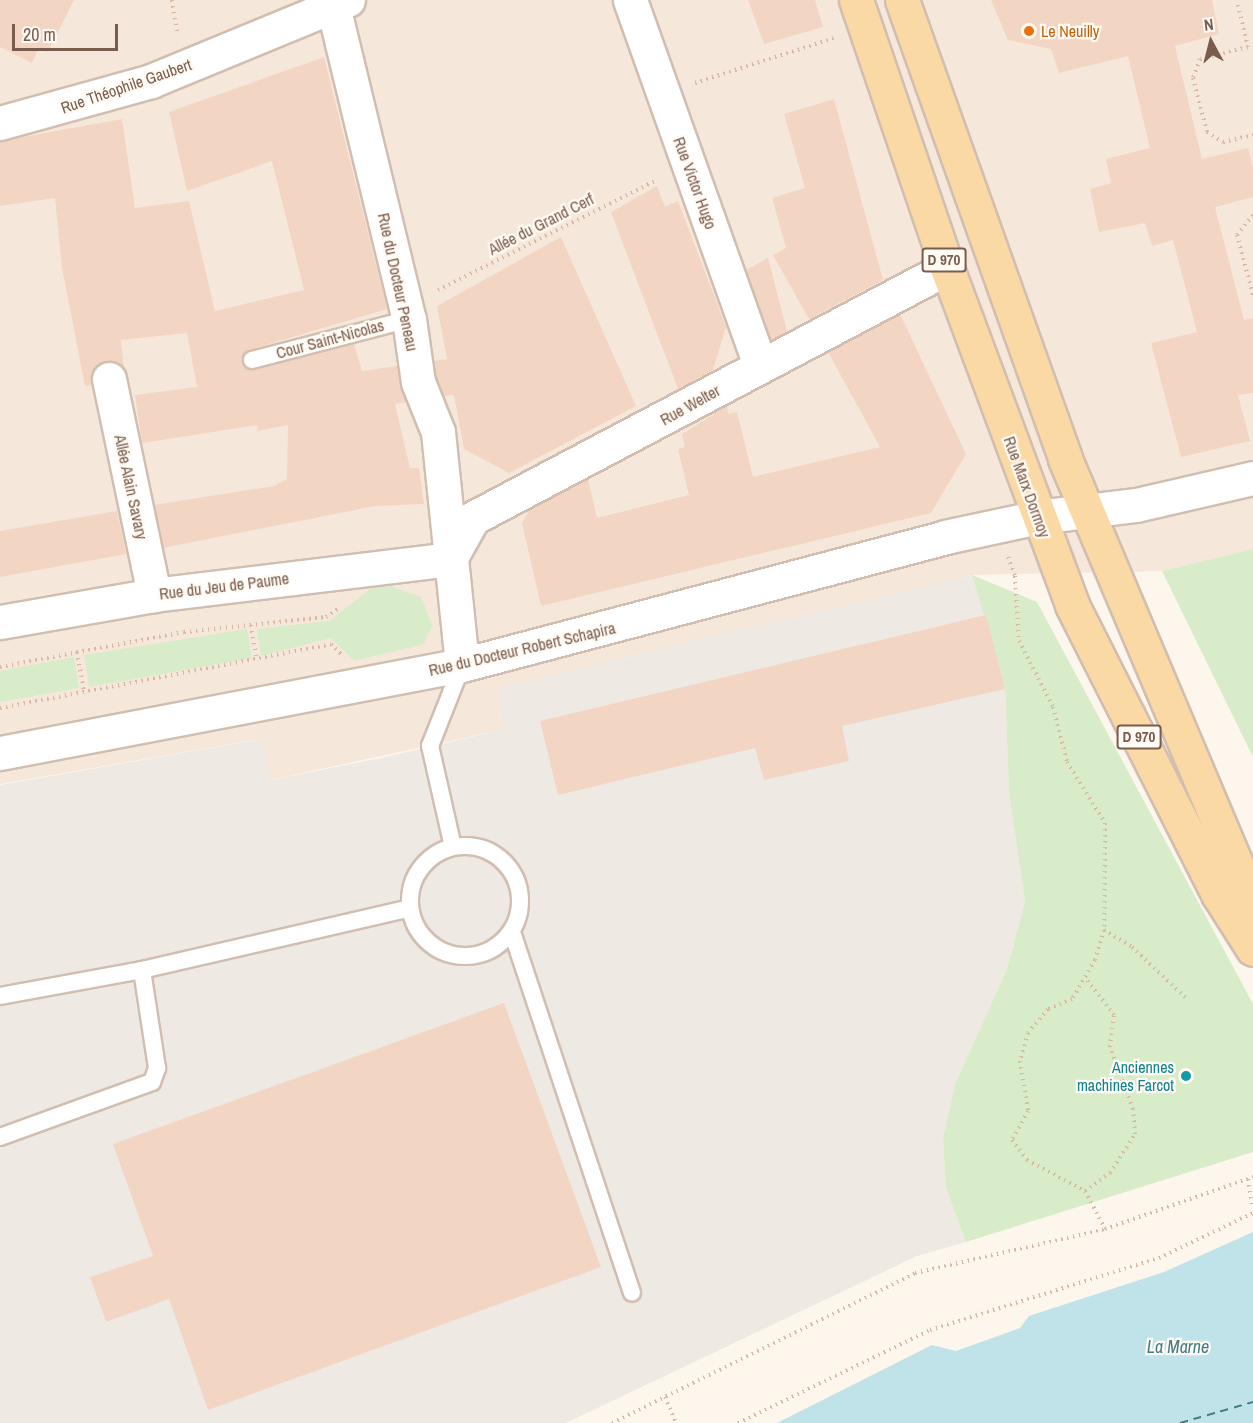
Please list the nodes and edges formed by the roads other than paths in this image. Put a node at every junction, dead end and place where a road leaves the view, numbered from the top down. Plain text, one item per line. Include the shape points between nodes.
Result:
1 (630, 0) edge
2 (902, 0) edge
3 (341, 3) edge
4 (860, 14) edge
5 (0, 123) edge
6 (947, 268) junction
7 (407, 313) junction
8 (252, 360) dead end
9 (760, 366) junction
10 (109, 379) dead end
11 (1253, 478) edge
12 (1085, 511) junction
13 (1038, 517) junction
14 (450, 559) junction
15 (154, 595) junction
16 (0, 622) edge
17 (462, 665) junction
18 (0, 753) edge
19 (453, 847) junction
20 (1253, 904) edge
21 (410, 908) junction
22 (512, 932) junction
23 (1253, 949) edge
24 (142, 970) junction
25 (0, 996) edge
26 (0, 1137) edge
27 (632, 1293) dead end

1 - 9 street, Rue Victor Hugo
2 - 12 main road, D 970
3 - 5 street, Rue Théophile Gaubert via 151,81
3 - 7 street, Rue du Docteur Peneau
4 - 6 main road, Rue Marx Dormoy / D 970
6 - 9 street, Rue Welter
6 - 13 main road, Rue Marx Dormoy / D 970
7 - 8 lane, Cour Saint-Nicolas
7 - 14 street, Rue du Docteur Peneau via 418,382 438,432
9 - 14 street, Rue Welter via 473,518
10 - 15 street, Allée Alain Savary
11 - 12 street, Rue du Docteur Robert Schapira via 1136,505
12 - 13 street, Rue du Docteur Robert Schapira
12 - 20 main road, D 970
13 - 17 street, Rue du Docteur Robert Schapira
13 - 23 main road, Rue Marx Dormoy / D 970 via 1072,605 1218,894
14 - 15 street, Rue du Jeu de Paume
14 - 17 street, Rue du Docteur Peneau
15 - 16 street, Rue du Jeu de Paume
17 - 18 street, Rue du Docteur Robert Schapira
17 - 19 lane via 430,746
19 - 21 lane via 424,863 410,891
19 - 22 lane via 490,851 516,878 521,896
21 - 22 lane via 423,938 452,956 486,953
21 - 24 lane
22 - 27 lane
24 - 25 lane
24 - 26 lane via 157,1068 152,1082

